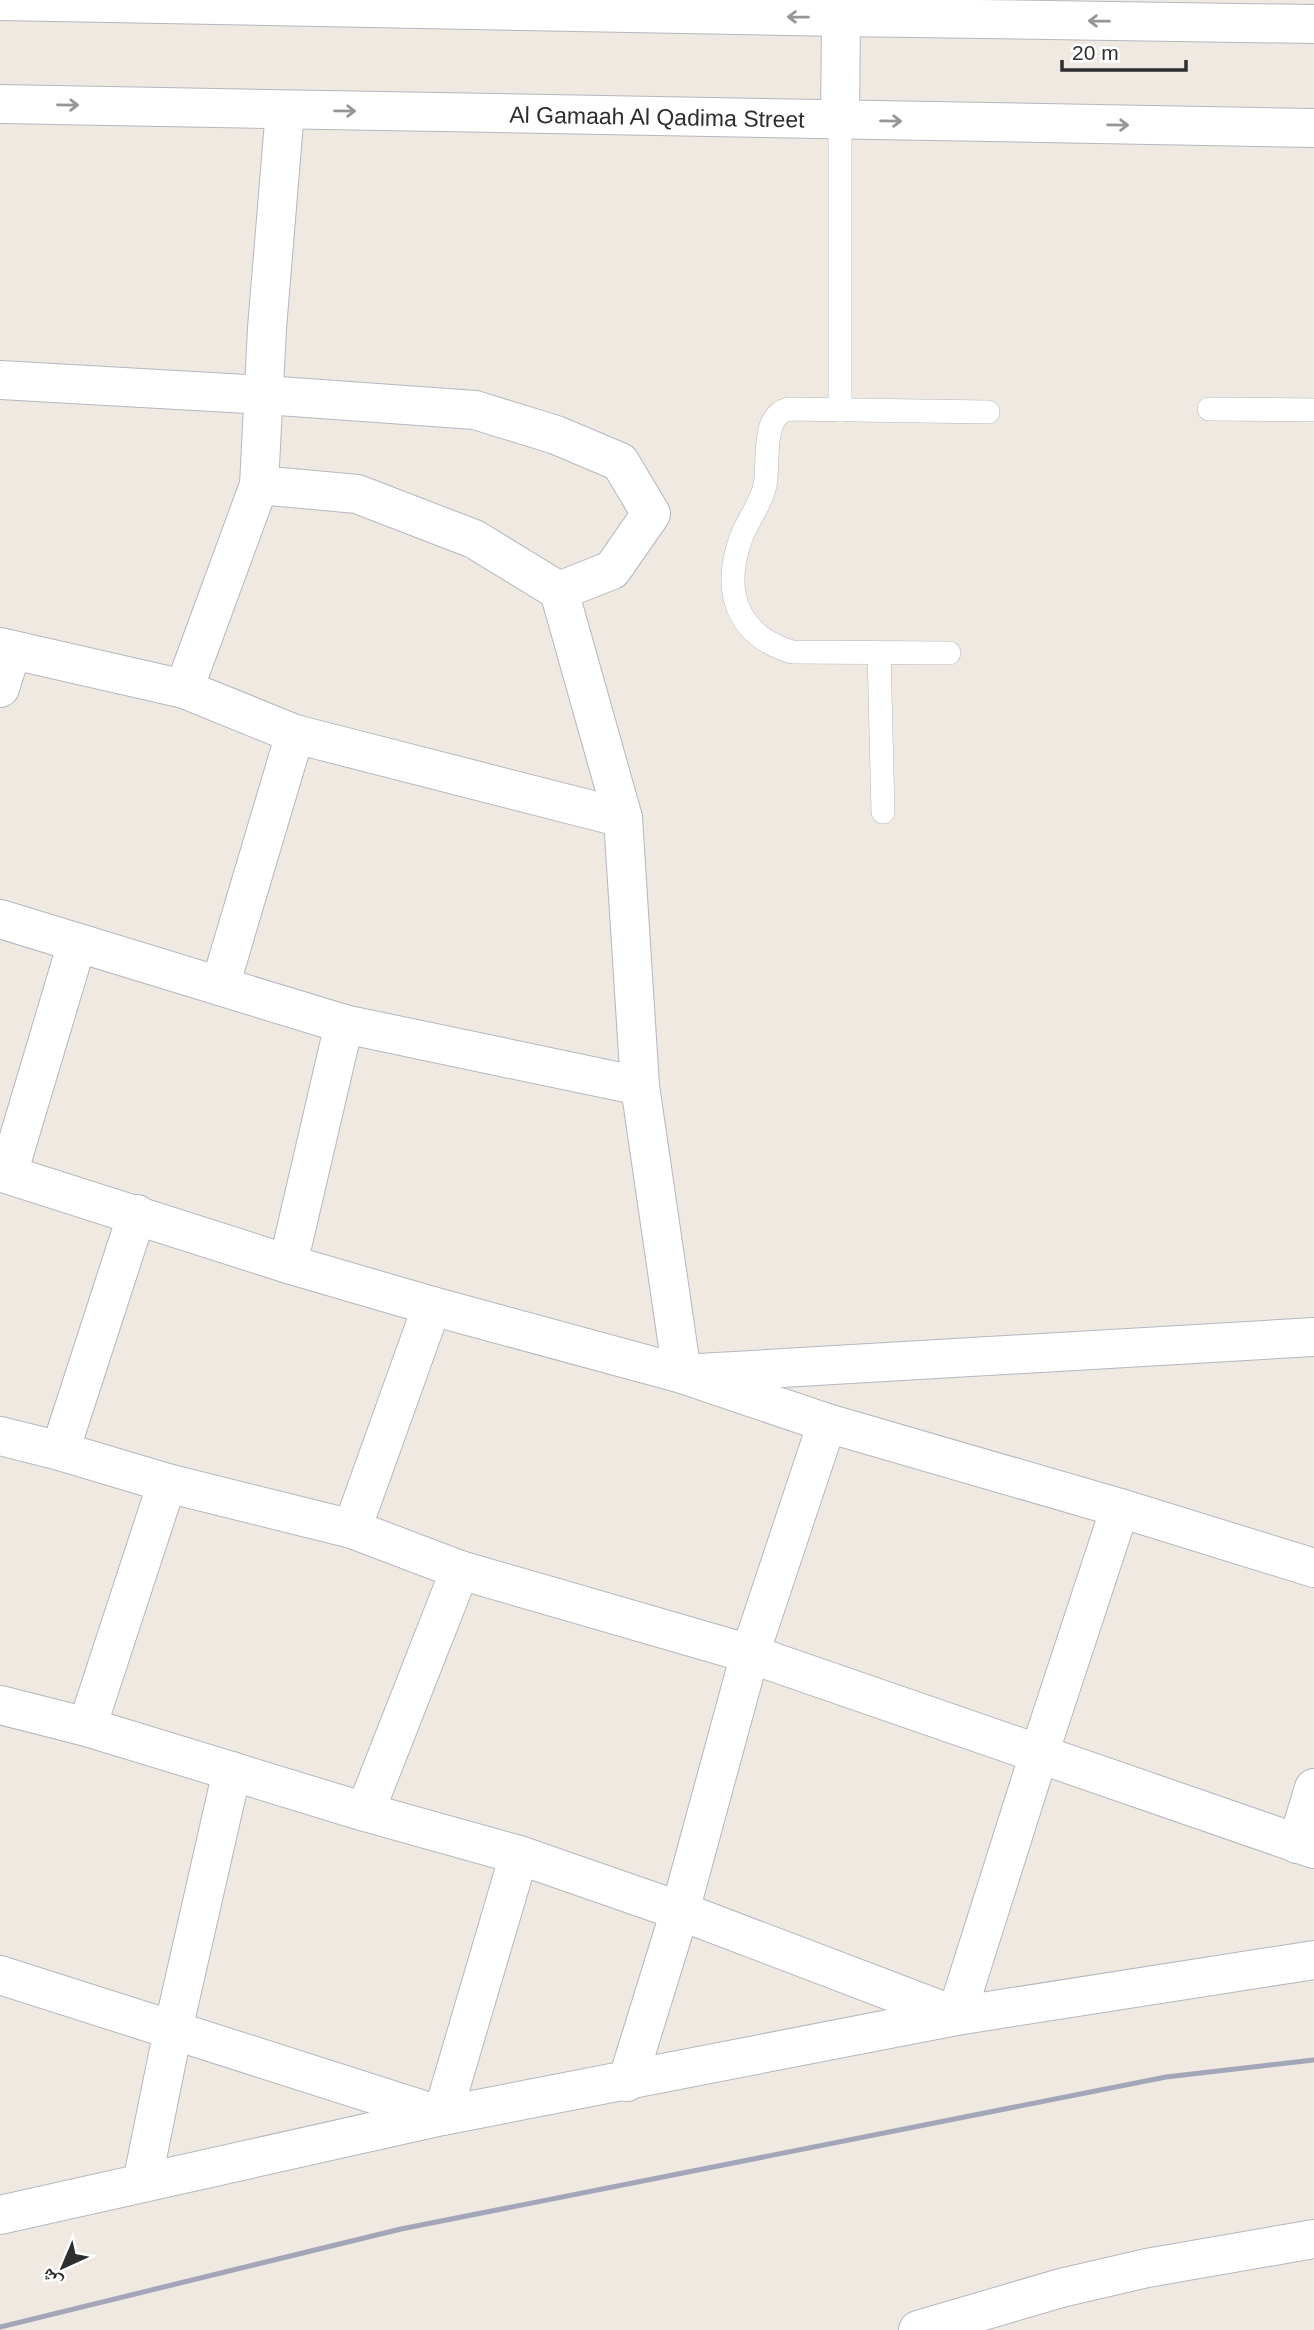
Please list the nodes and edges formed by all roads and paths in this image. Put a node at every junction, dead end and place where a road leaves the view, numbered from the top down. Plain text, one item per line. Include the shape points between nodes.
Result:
1 (0, 1) edge
2 (745, 8) edge
3 (841, 18) junction
4 (1314, 24) edge
5 (0, 104) edge
6 (285, 110) junction
7 (840, 120) junction
8 (1314, 128) edge
9 (0, 380) edge
10 (265, 395) junction
11 (840, 410) junction
12 (1209, 410) dead end
13 (1314, 411) edge
14 (988, 412) dead end
15 (259, 485) junction
16 (559, 591) junction
17 (6, 649) edge
18 (879, 653) junction
19 (949, 653) dead end
20 (0, 688) edge
21 (184, 689) junction
22 (295, 734) junction
23 (883, 812) dead end
24 (624, 818) junction
25 (0, 919) edge
26 (77, 943) junction
27 (220, 986) junction
28 (344, 1024) junction
29 (640, 1086) junction
30 (4, 1173) edge
31 (137, 1214) junction
32 (288, 1264) junction
33 (432, 1306) junction
34 (1314, 1337) edge
35 (682, 1374) junction
36 (827, 1423) junction
37 (0, 1436) edge
38 (60, 1451) junction
39 (167, 1483) junction
40 (1120, 1508) junction
41 (352, 1529) junction
42 (1314, 1567) edge
43 (460, 1570) junction
44 (750, 1654) junction
45 (0, 1705) edge
46 (87, 1727) junction
47 (1039, 1754) junction
48 (232, 1771) junction
49 (1314, 1788) edge
50 (365, 1812) junction
51 (1306, 1846) edge
52 (519, 1855) junction
53 (680, 1911) junction
54 (1314, 1960) edge
55 (0, 1975) edge
56 (956, 2016) junction
57 (173, 2031) junction
58 (627, 2082) junction
59 (442, 2116) junction
60 (142, 2183) junction
61 (0, 2215) edge
62 (1314, 2239) edge
63 (918, 2330) edge

1 - 2 street
3 -> 2 street
4 -> 3 street
3 - 7 street
5 -> 6 street, Al Gamaah Al Qadima Street
6 -> 7 street, Al Gamaah Al Qadima Street
6 - 10 street
7 -> 8 street, Al Gamaah Al Qadima Street
7 - 11 lane
9 - 10 street
10 - 15 street
10 - 16 street via 475,410 620,461 652,514 612,570
11 - 14 lane
11 - 18 lane via 788,409 780,411 771,423 763,494 735,557 736,601 743,620 773,646 792,652
12 - 13 lane
15 - 16 street via 357,494 474,539
15 - 21 street
16 - 24 street
17 - 20 street
17 - 21 street
18 - 19 lane
18 - 23 lane
21 - 22 street
22 - 24 street
22 - 27 street
24 - 29 street
25 - 26 street
26 - 27 street
26 - 30 street
27 - 28 street
28 - 29 street
28 - 32 street
29 - 35 street
30 - 31 street
31 - 32 street
31 - 38 street
32 - 33 street
33 - 35 street
33 - 41 street
34 - 35 street
35 - 36 street
36 - 40 street
36 - 44 street
37 - 38 street
38 - 39 street
39 - 41 street
39 - 46 street
40 - 42 street
40 - 47 street
41 - 43 street
43 - 44 street
43 - 50 street
44 - 47 street
44 - 53 street
45 - 46 street
46 - 48 street
47 - 51 street
47 - 56 street
48 - 50 street
48 - 57 street
49 - 51 street
50 - 52 street
52 - 53 street
52 - 59 street
53 - 56 street
53 - 58 street
54 - 56 street
55 - 57 street
56 - 58 street
57 - 59 street
57 - 60 street
58 - 59 street
59 - 60 street
60 - 61 street
62 - 63 street via 1147,2268

